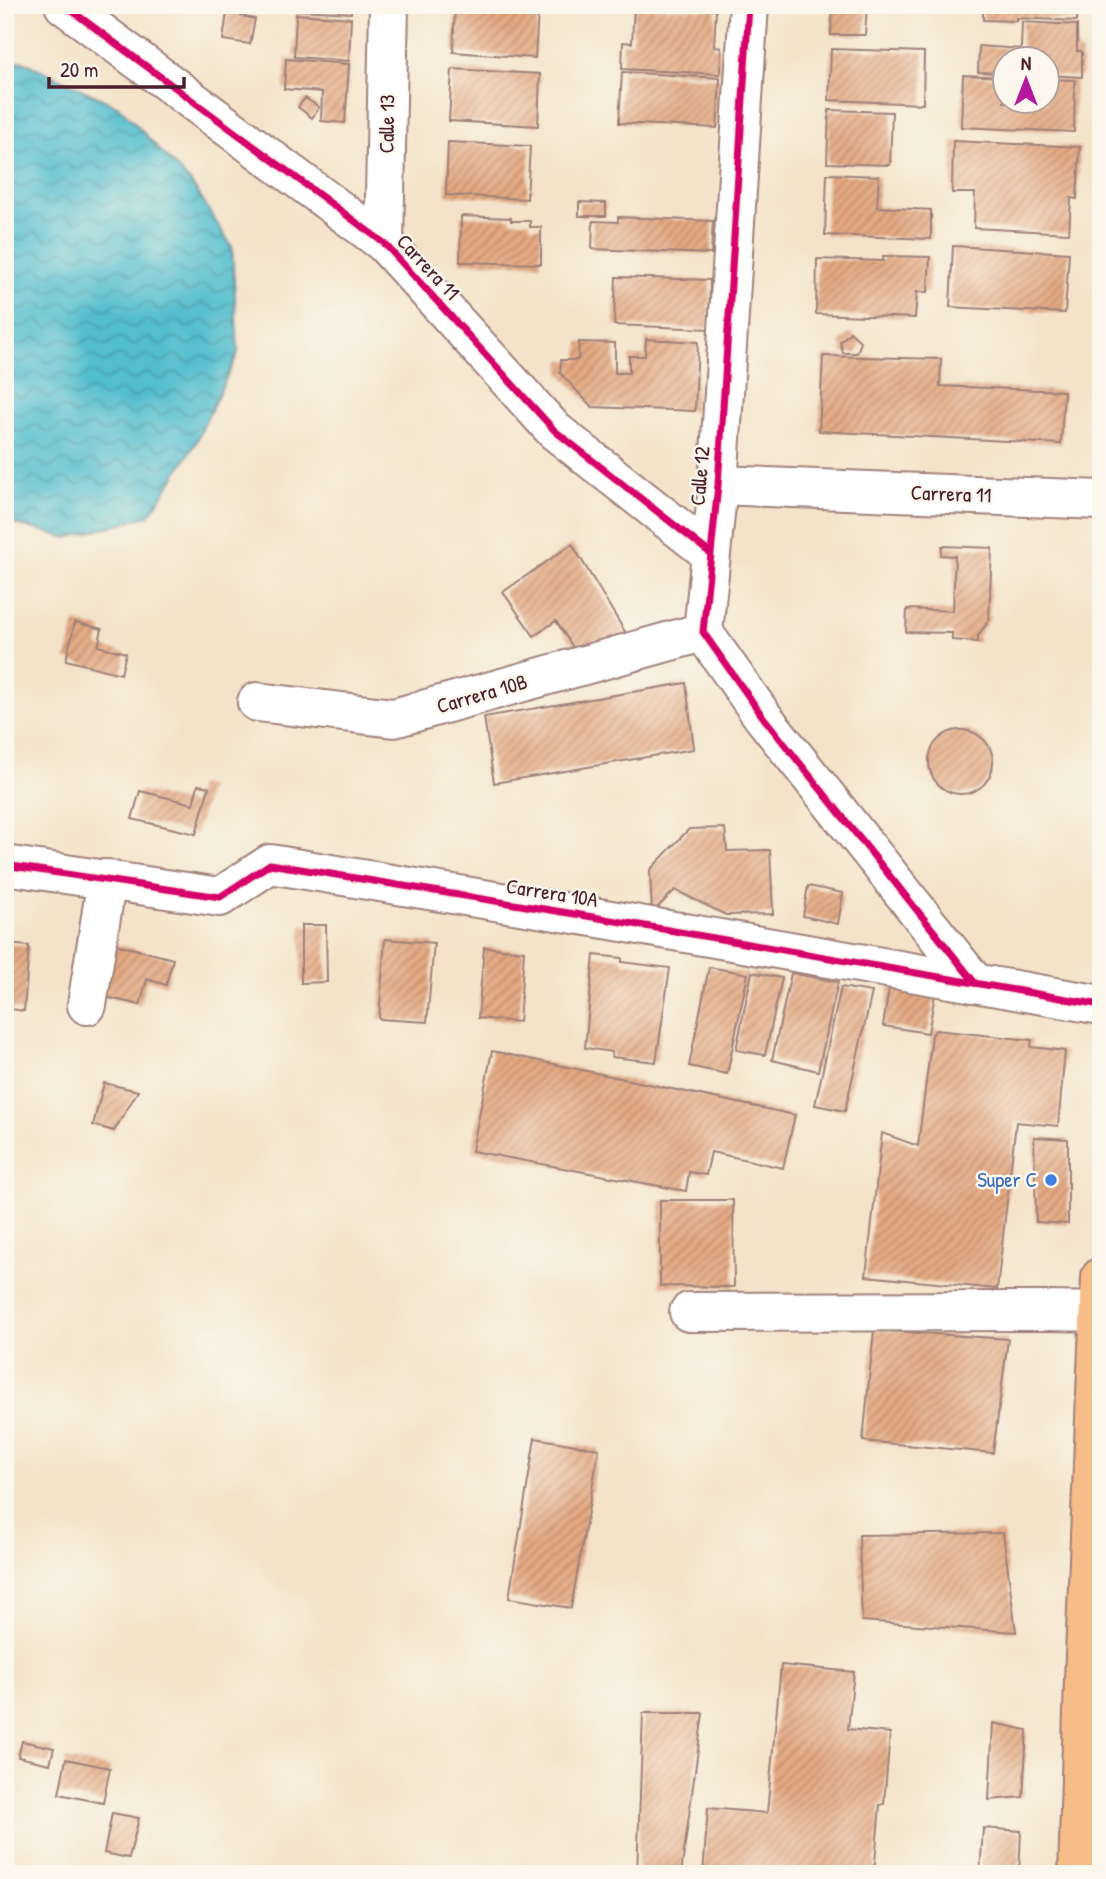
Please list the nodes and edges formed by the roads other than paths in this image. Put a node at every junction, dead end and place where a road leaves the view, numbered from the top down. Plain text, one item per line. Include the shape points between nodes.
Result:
1 (64, 5) edge
2 (389, 5) edge
3 (749, 5) edge
4 (384, 243) junction
5 (718, 485) junction
6 (1101, 500) edge
7 (710, 553) junction
8 (703, 632) junction
9 (257, 702) dead end
10 (5, 865) edge
11 (107, 879) junction
12 (975, 983) junction
13 (87, 1004) dead end
14 (1101, 1005) edge
15 (1100, 1300) edge
16 (690, 1312) dead end
17 (1092, 1678) edge
18 (1078, 1874) edge

1 - 4 street, Carrera 11
2 - 4 street, Calle 13
3 - 5 street, Calle 12
4 - 7 street, Carrera 11 via 555,431
5 - 6 street, Carrera 11
5 - 7 street, Calle 12
7 - 8 street, Calle 12
8 - 9 street, Carrera 10B via 394,718
8 - 12 street via 763,717
10 - 11 street, Carrera 10A
11 - 12 street, Carrera 10A via 220,897 270,864
11 - 13 street
12 - 14 street, Carrera 10A
15 - 16 street via 1049,1311
15 - 17 main road
17 - 18 main road

